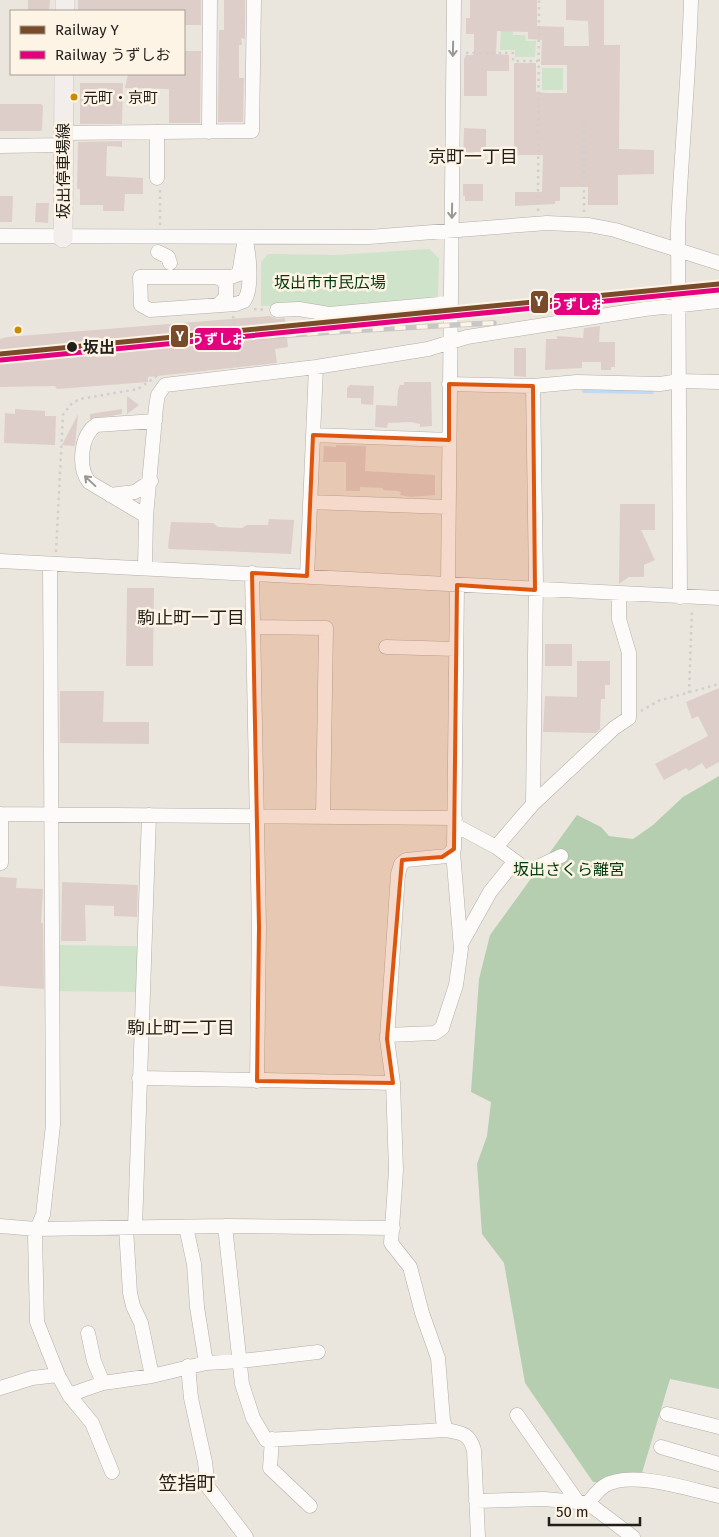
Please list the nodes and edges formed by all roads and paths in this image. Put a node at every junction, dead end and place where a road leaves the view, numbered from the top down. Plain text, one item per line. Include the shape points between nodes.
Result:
1 (210, 0) edge
2 (254, 0) edge
3 (454, 0) edge
4 (539, 0) edge
5 (692, 0) edge
6 (462, 53) dead end
7 (538, 61) junction
8 (64, 75) edge
9 (584, 125) dead end
10 (157, 132) junction
11 (209, 132) junction
12 (63, 139) junction
13 (0, 146) edge
14 (157, 178) joint
15 (584, 212) dead end
16 (538, 224) junction
17 (160, 226) dead end
18 (452, 231) junction
19 (0, 236) edge
20 (63, 238) junction
21 (245, 238) junction
22 (679, 250) junction
23 (158, 252) dead end
24 (170, 263) dead end
25 (719, 263) edge
26 (213, 277) junction
27 (719, 301) edge
28 (450, 303) junction
29 (218, 305) junction
30 (679, 305) junction
31 (277, 310) dead end
32 (233, 312) dead end
33 (450, 343) junction
34 (247, 365) dead end
35 (238, 366) junction
36 (229, 367) dead end
37 (316, 367) junction
38 (163, 375) dead end
39 (679, 381) junction
40 (719, 382) edge
41 (449, 384) junction
42 (533, 386) junction
43 (155, 421) junction
44 (313, 435) junction
45 (449, 440) junction
46 (151, 481) junction
47 (110, 495) junction
48 (310, 502) junction
49 (448, 507) junction
50 (146, 516) junction
51 (53, 558) junction
52 (0, 562) edge
53 (144, 568) junction
54 (252, 573) junction
55 (307, 576) junction
56 (452, 584) junction
57 (535, 590) junction
58 (619, 594) junction
59 (680, 597) junction
60 (719, 598) edge
61 (692, 605) dead end
62 (252, 628) junction
63 (386, 646) dead end
64 (456, 648) junction
65 (719, 684) edge
66 (689, 693) junction
67 (629, 718) junction
68 (534, 804) junction
69 (1, 814) edge
70 (51, 815) junction
71 (149, 816) junction
72 (255, 817) junction
73 (323, 817) junction
74 (455, 822) junction
75 (496, 847) junction
76 (453, 852) junction
77 (561, 856) dead end
78 (515, 861) junction
79 (1, 863) edge
80 (461, 944) junction
81 (387, 1035) junction
82 (139, 1078) junction
83 (257, 1081) junction
84 (393, 1083) junction
85 (0, 1226) edge
86 (225, 1226) junction
87 (186, 1227) junction
88 (130, 1228) junction
89 (393, 1228) junction
90 (36, 1229) junction
91 (88, 1332) dead end
92 (318, 1352) dead end
93 (241, 1361) junction
94 (206, 1362) junction
95 (188, 1366) junction
96 (58, 1375) junction
97 (152, 1376) junction
98 (103, 1383) junction
99 (0, 1388) edge
100 (69, 1395) junction
101 (667, 1414) dead end
102 (517, 1415) dead end
103 (719, 1428) edge
104 (446, 1430) junction
105 (272, 1439) junction
106 (661, 1448) dead end
107 (719, 1464) edge
108 (112, 1472) dead end
109 (719, 1496) edge
110 (476, 1501) junction
111 (583, 1502) junction
112 (310, 1506) dead end
113 (246, 1537) edge
114 (478, 1537) edge
115 (633, 1537) edge

1 - 11 street
2 - 11 street via 252,131
3 -> 18 street
4 - 7 path
5 - 22 street via 680,169
6 - 7 path via 513,53 513,60
7 - 16 path
8 - 12 main road, 坂出停車場線
9 - 15 path
10 - 11 street
10 - 12 street
10 - 14 street
12 - 13 street
12 - 20 main road, 坂出停車場線
14 - 17 path via 160,180
16 - 18 street
16 - 22 street via 589,225
18 - 21 street via 369,237
18 - 28 street
19 - 20 street
20 - 21 street
21 - 26 street via 239,274
21 - 29 street via 249,252 246,298 241,303
22 - 25 street
22 - 30 street
23 - 24 street via 168,257
26 - 29 street via 222,279 226,285 226,297
26 - 29 street via 140,277 140,302 150,310
27 - 30 street
28 - 31 street via 329,314 300,309
28 - 33 street
30 - 33 street
30 - 39 street
32 - 35 path
33 - 37 street
33 - 41 street
34 - 35 path
35 - 36 path
37 - 43 street via 165,385 158,395
37 - 44 street
38 - 51 path via 154,376 138,389 80,399 72,403 63,415
39 - 40 street
39 - 42 street
39 - 59 street
41 - 42 street
41 - 45 street
42 - 57 street
43 - 46 street
47 -> 43 street via 84,476 82,468 90,429 105,424
44 - 45 street
44 - 48 street
45 - 49 street
46 - 47 street via 134,492
46 - 50 street
47 - 50 street
48 - 49 street
48 - 55 street
49 - 56 street
50 - 53 street
51 - 52 street
51 - 53 street
51 - 70 street
53 - 54 street
54 - 55 street
54 - 62 street
55 - 56 street
56 - 57 street
56 - 64 street
57 - 58 street
57 - 68 street
58 - 59 street
58 - 67 street via 619,619 629,653
59 - 60 street
61 - 66 path
62 - 72 street
62 - 73 street via 326,628
63 - 64 street
64 - 74 street
65 - 66 path
66 - 67 path via 658,701
67 - 68 street via 614,728
68 - 75 street
69 - 70 street
69 - 79 street
70 - 71 street
70 - 90 street via 53,1125 43,1215
71 - 72 street
71 - 82 street
72 - 73 street
72 - 83 street via 259,927
73 - 74 street
74 - 75 street
74 - 76 street
75 - 78 street
76 - 80 street
76 - 81 street via 442,857 406,860 401,864
77 - 78 street via 533,870
78 - 80 street via 490,892
80 - 81 street via 456,985 442,1028 434,1033
81 - 84 street
82 - 83 street
82 - 88 street
83 - 84 street via 302,1079
84 - 89 street via 396,1170
85 - 90 street
86 - 87 street
86 - 89 street
86 - 93 street
87 - 88 street
87 - 94 street
88 - 90 street
88 - 97 street via 126,1268 133,1306 142,1323
89 - 104 street via 391,1243 410,1267 438,1358
90 - 96 street via 37,1322
91 - 98 street
92 - 93 street
93 - 94 street
93 - 105 street via 242,1384 253,1418 266,1440
94 - 95 street
95 - 97 street
95 - 113 street via 208,1487
96 - 99 street via 32,1378
96 - 100 street
97 - 98 street
98 - 100 street
100 - 108 street via 92,1423
101 - 103 street
102 - 111 street
104 - 105 street
104 - 110 street via 462,1432 471,1441
105 - 112 street via 270,1468
106 - 107 street
109 - 111 street via 656,1482 617,1480
110 - 111 street via 544,1499
110 - 114 street
111 - 115 street

